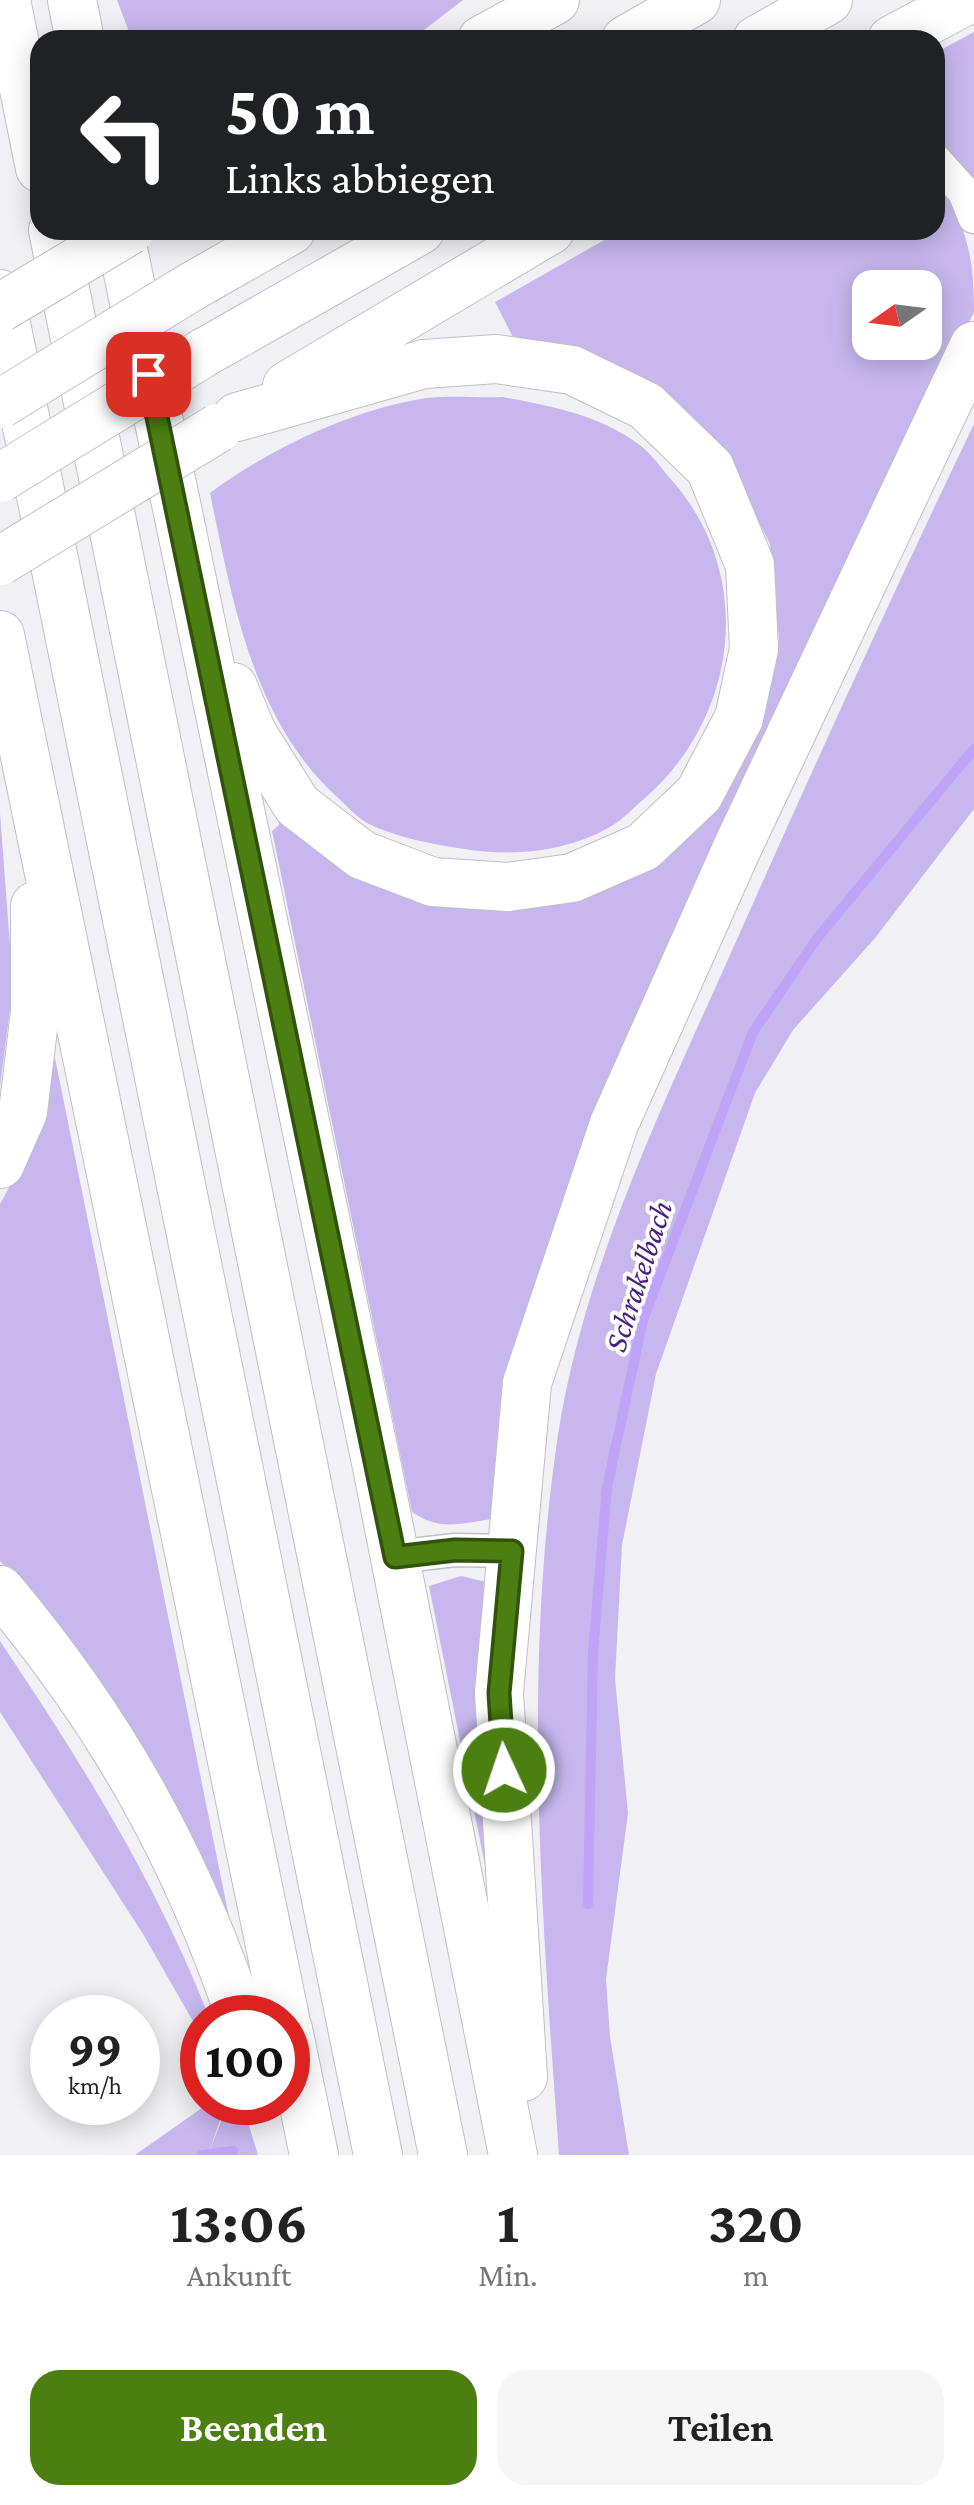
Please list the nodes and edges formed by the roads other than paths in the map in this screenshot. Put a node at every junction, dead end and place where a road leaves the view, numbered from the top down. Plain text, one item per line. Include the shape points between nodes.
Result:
1 (6, 0) edge
2 (72, 0) edge
3 (508, 0) edge
4 (554, 0) edge
5 (696, 0) edge
6 (828, 0) edge
7 (967, 0) edge
8 (78, 30) edge
9 (472, 30) edge
10 (500, 30) edge
11 (644, 30) edge
12 (775, 30) edge
13 (911, 30) edge
14 (30, 119) edge
15 (945, 171) edge
16 (974, 217) edge
17 (55, 240) edge
18 (113, 240) edge
19 (121, 240) edge
20 (273, 240) edge
21 (402, 240) edge
22 (533, 240) edge
23 (0, 294) edge
24 (0, 308) edge
25 (974, 346) edge
26 (0, 404) edge
27 (228, 422) junction
28 (0, 478) edge
29 (0, 561) edge
30 (200, 627) junction
31 (0, 635) edge
32 (36, 808) junction
33 (0, 1164) edge
34 (512, 1551) junction
35 (395, 1557) junction
36 (0, 1590) edge
37 (232, 1995) edge
38 (280, 1995) edge
39 (278, 2125) edge
40 (308, 2125) edge
41 (288, 2155) edge
42 (314, 2155) edge
43 (378, 2155) edge
44 (443, 2155) edge
45 (517, 2155) edge

1 - 14 highway
2 - 8 highway
3 - 9 highway
4 - 10 highway
5 - 11 highway
6 - 12 highway
7 - 13 highway
15 - 16 lane
17 - 44 highway
18 - 24 highway, bridge
19 - 30 highway
20 - 26 highway, bridge
21 - 28 highway, bridge
22 - 27 highway
23 - 43 highway
25 - 34 highway via 614,1124 527,1383
27 - 29 highway, bridge
27 - 30 highway via 424,364 496,359 572,370 646,406 710,468 750,565 754,650 739,718 699,794 644,847 572,878 508,887 433,882 362,855 297,805 252,734 226,669
30 - 35 highway
31 - 32 highway
32 - 33 highway via 35,1012 24,1112
32 - 38 highway
34 - 35 lane
34 - 45 highway via 499,1693 523,2078
35 - 45 highway
36 - 37 highway via 64,1666 161,1820
39 - 41 highway
40 - 42 highway

